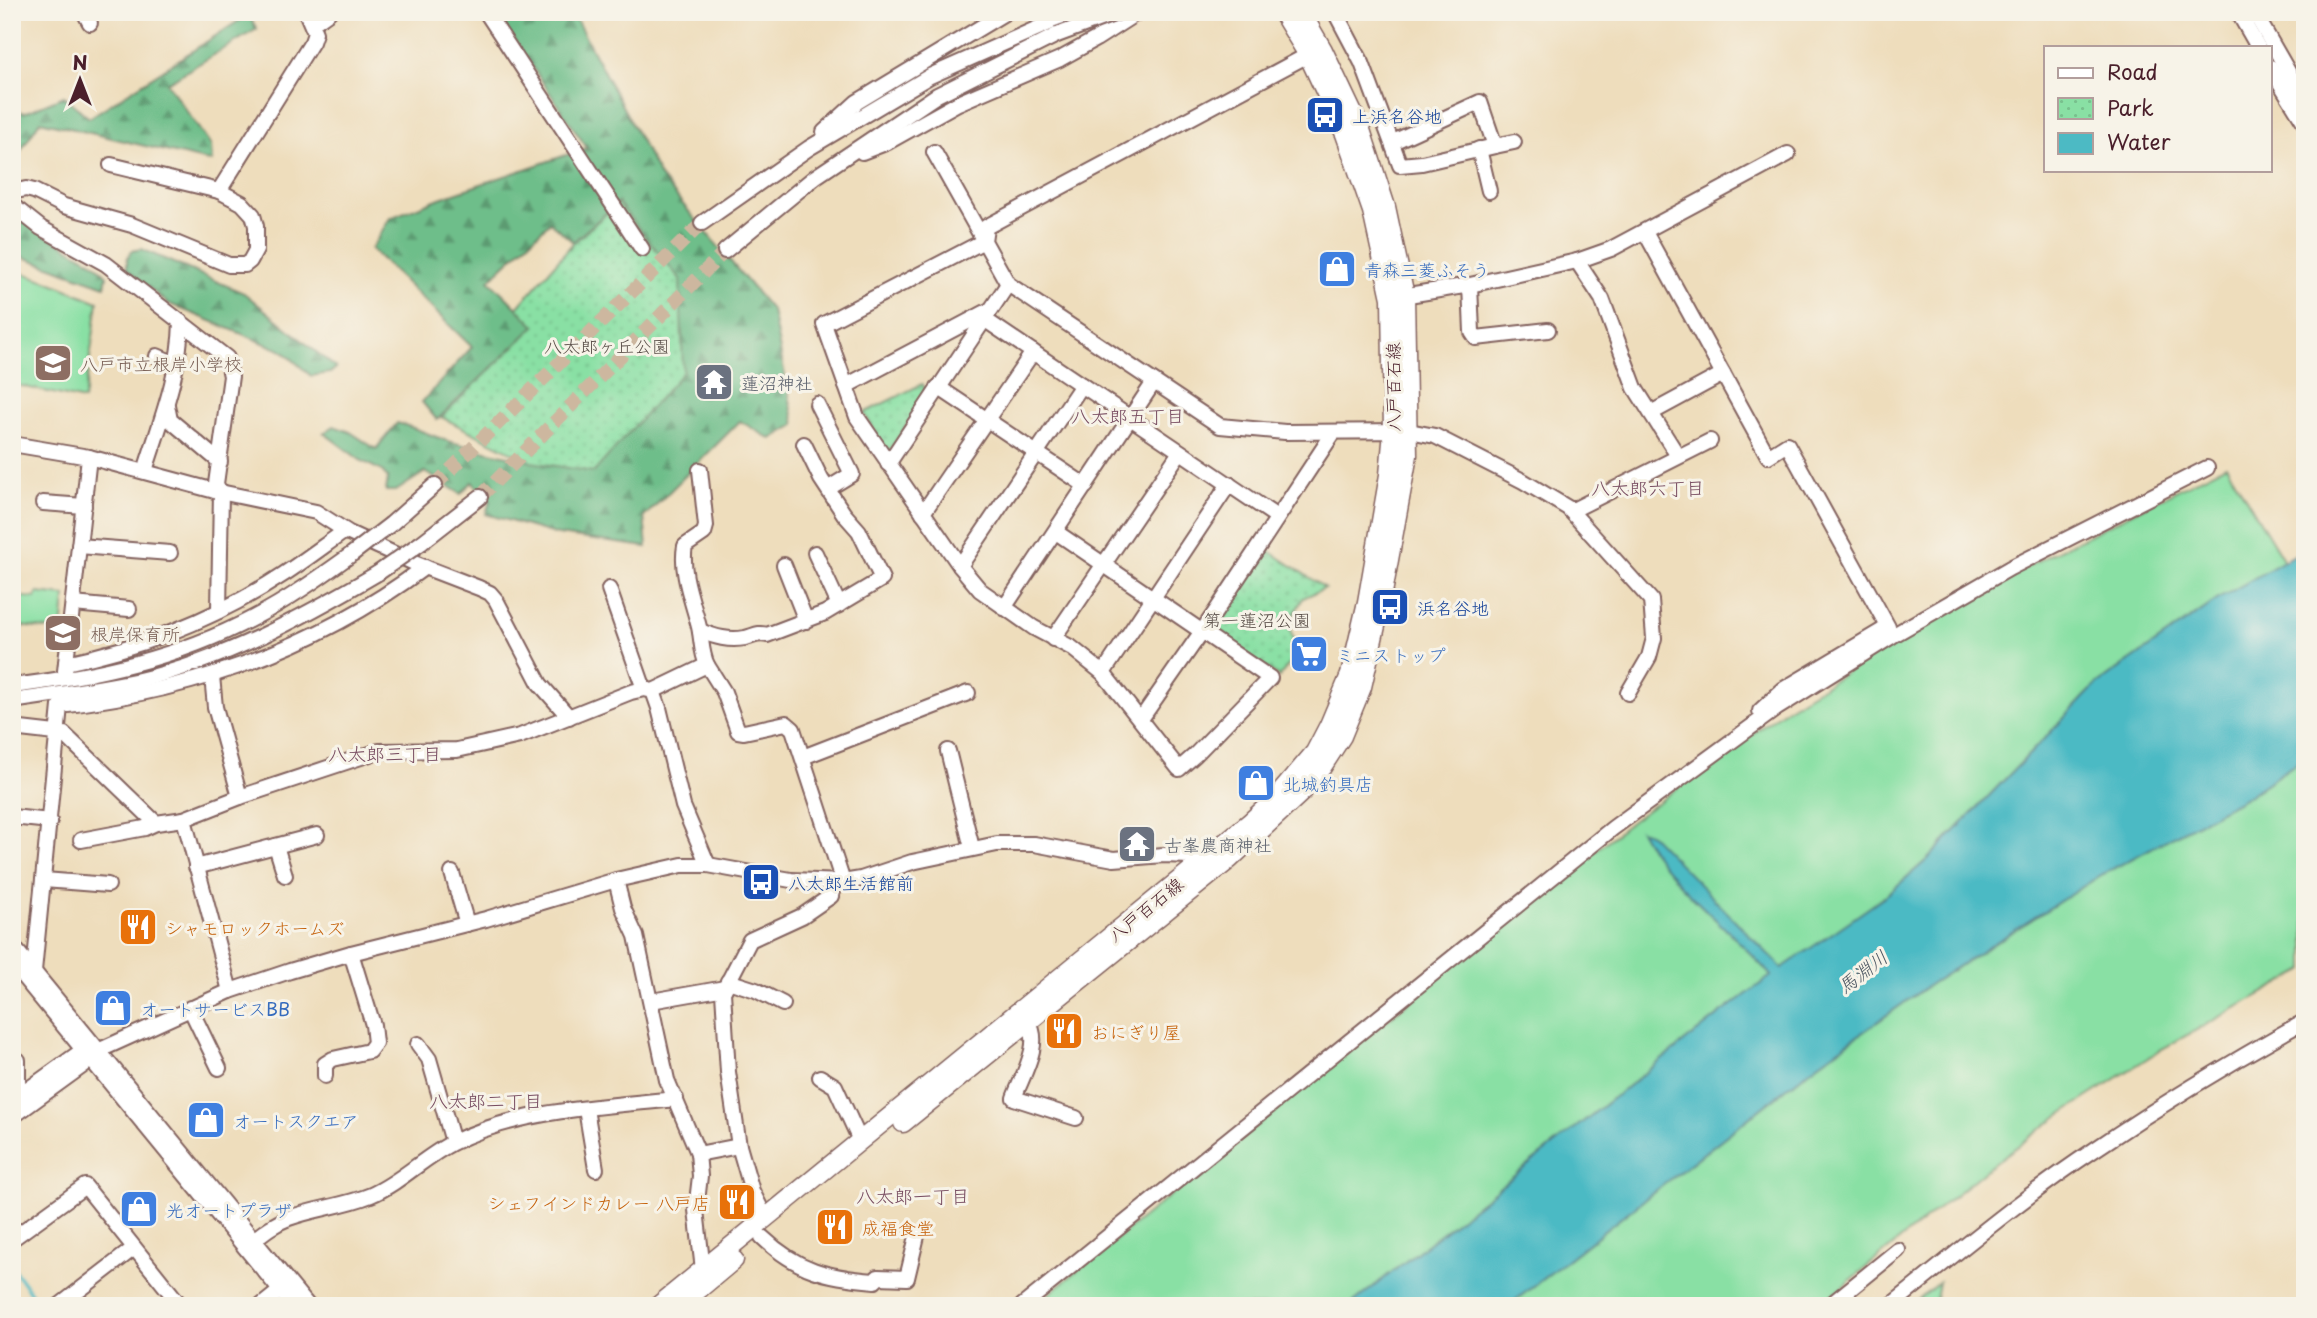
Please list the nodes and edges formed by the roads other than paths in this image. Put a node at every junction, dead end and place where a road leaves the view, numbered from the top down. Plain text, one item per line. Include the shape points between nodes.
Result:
1 (329, 12) edge
2 (486, 12) edge
3 (1006, 12) edge
4 (1074, 12) edge
5 (1102, 12) edge
6 (1119, 12) edge
7 (1138, 12) edge
8 (1282, 12) edge
9 (1301, 12) edge
10 (1335, 12) edge
11 (2238, 12) edge
12 (2253, 12) edge
13 (309, 18) edge
14 (1109, 31) junction
15 (2257, 46) edge
16 (1308, 55) junction
17 (2272, 70) edge
18 (2305, 101) edge
19 (2305, 123) edge
20 (1392, 142) junction
21 (1514, 142) dead end
22 (1495, 146) junction
23 (809, 148) junction
24 (1479, 149) junction
25 (934, 152) dead end
26 (1788, 153) dead end
27 (836, 162) junction
28 (111, 165) dead end
29 (219, 191) junction
30 (1489, 191) dead end
31 (12, 192) edge
32 (12, 205) edge
33 (702, 223) tunnel mouth
34 (1646, 232) junction
35 (984, 241) junction
36 (642, 249) dead end
37 (725, 251) tunnel mouth
38 (1577, 261) junction
39 (1008, 284) junction
40 (1470, 285) junction
41 (1398, 297) junction
42 (987, 315) junction
43 (181, 322) junction
44 (1548, 330) dead end
45 (1033, 352) junction
46 (157, 356) dead end
47 (175, 364) junction
48 (1723, 374) junction
49 (1154, 383) junction
50 (1082, 385) junction
51 (846, 386) junction
52 (938, 387) junction
53 (167, 404) junction
54 (817, 404) dead end
55 (1651, 414) junction
56 (1130, 418) junction
57 (987, 420) junction
58 (1401, 431) junction
59 (1334, 432) junction
60 (1710, 441) dead end
61 (12, 444) edge
62 (804, 444) dead end
63 (1180, 452) junction
64 (1036, 453) junction
65 (1678, 456) junction
66 (89, 457) junction
67 (220, 462) junction
68 (888, 464) junction
69 (2207, 468) dead end
70 (700, 470) dead end
71 (145, 471) junction
72 (1229, 484) junction
73 (435, 485) tunnel mouth
74 (1086, 486) junction
75 (829, 488) junction
76 (218, 491) junction
77 (480, 497) tunnel mouth
78 (43, 503) dead end
79 (84, 506) junction
80 (1571, 511) junction
81 (923, 513) junction
82 (1277, 517) junction
83 (345, 531) junction
84 (1056, 532) junction
85 (79, 546) junction
86 (170, 553) dead end
87 (815, 553) dead end
88 (784, 565) dead end
89 (1104, 565) junction
90 (960, 566) junction
91 (425, 568) junction
92 (609, 589) dead end
93 (1153, 597) junction
94 (72, 604) junction
95 (839, 605) junction
96 (1004, 608) junction
97 (129, 609) dead end
98 (219, 611) junction
99 (806, 621) junction
100 (1202, 630) junction
101 (700, 631) junction
102 (1053, 639) junction
103 (66, 663) junction
104 (707, 665) junction
105 (1103, 673) junction
106 (212, 676) junction
107 (64, 680) junction
108 (12, 686) edge
109 (648, 690) junction
110 (968, 693) dead end
111 (1628, 693) dead end
112 (12, 701) edge
113 (569, 717) junction
114 (1141, 719) junction
115 (12, 728) edge
116 (59, 733) junction
117 (1730, 743) junction
118 (948, 751) dead end
119 (803, 757) junction
120 (240, 797) junction
121 (12, 817) edge
122 (184, 819) junction
123 (50, 821) junction
124 (156, 823) junction
125 (317, 835) dead end
126 (80, 840) dead end
127 (276, 846) junction
128 (972, 848) junction
129 (1210, 856) junction
130 (1230, 859) junction
131 (708, 864) junction
132 (196, 867) junction
133 (452, 873) dead end
134 (285, 875) dead end
135 (44, 880) junction
136 (617, 880) junction
137 (838, 881) junction
138 (108, 885) dead end
139 (467, 924) junction
140 (12, 945) edge
141 (351, 953) junction
142 (12, 962) edge
143 (34, 971) junction
144 (727, 984) junction
145 (230, 991) junction
146 (651, 1001) junction
147 (783, 1004) dead end
148 (190, 1008) junction
149 (2305, 1021) edge
150 (1028, 1022) junction
151 (418, 1044) dead end
152 (91, 1053) junction
153 (12, 1060) edge
154 (219, 1068) dead end
155 (325, 1076) dead end
156 (820, 1077) dead end
157 (15, 1099) edge
158 (676, 1099) junction
159 (586, 1109) junction
160 (12, 1117) edge
161 (1076, 1118) dead end
162 (863, 1140) junction
163 (453, 1142) junction
164 (739, 1146) junction
165 (698, 1153) junction
166 (596, 1169) dead end
167 (764, 1228) junction
168 (917, 1236) dead end
169 (12, 1239) edge
170 (249, 1243) junction
171 (134, 1248) junction
172 (1898, 1250) dead end
173 (703, 1270) junction
174 (285, 1287) junction
175 (59, 1306) edge
176 (181, 1306) edge
177 (261, 1306) edge
178 (293, 1306) edge
179 (308, 1306) edge
180 (658, 1306) edge
181 (679, 1306) edge
182 (1023, 1306) edge
183 (1829, 1306) edge
184 (1890, 1306) edge

1 - 13 street
2 - 36 street
3 - 23 street via 857,102
4 - 23 street via 930,76
5 - 14 street
6 - 27 street, bridge via 1057,36 937,95
7 - 14 street
8 - 16 main road, 八戸百石線
9 - 41 main road, 八戸百石線 via 1361,130 1386,207
10 - 20 street via 1362,63
11 - 15 street
12 - 18 street
13 - 29 street via 316,33 312,42
14 - 27 street via 1060,60
16 - 35 street via 986,227
16 - 41 main road, 八戸百石線 via 1345,134
17 - 19 street
20 - 22 street via 1480,102
20 - 24 street via 1400,165
21 - 22 street
22 - 24 street
23 - 33 street
24 - 30 street
25 - 35 street
26 - 34 street
27 - 37 street
28 - 29 street
29 - 31 street via 253,215 256,250 245,265 229,265 34,191
32 - 43 street via 41,228 106,264
34 - 38 street
34 - 48 street
35 - 39 street
35 - 51 street via 824,324
38 - 40 street
38 - 55 street via 1602,299 1635,388
39 - 42 street
39 - 49 street
40 - 41 street
40 - 44 street via 1476,338
41 - 58 main road, 八戸百石線
42 - 45 street
42 - 51 street
42 - 52 street
43 - 47 street
43 - 67 street via 227,358 231,376
45 - 50 street
45 - 57 street
46 - 47 street
47 - 53 street
48 - 55 street
48 - 117 street via 1768,456 1787,444 1888,626 1784,689
49 - 56 street
49 - 59 street via 1220,426
50 - 56 street
50 - 64 street
51 - 68 street via 857,416
52 - 57 street
52 - 68 street
53 - 67 street via 170,420
53 - 71 street
54 - 75 street via 852,474
55 - 65 street
56 - 63 street
56 - 74 street
57 - 64 street
57 - 81 street
58 - 59 street
58 - 80 street via 1434,436
58 - 129 main road, 八戸百石線 via 1350,675 1334,713 1315,752 1275,799
58 - 130 main road, 八戸百石線 via 1408,455 1362,687 1342,736 1322,767 1303,791
59 - 82 street
60 - 65 street
61 - 66 street
62 - 75 street
63 - 72 street
63 - 89 street
64 - 74 street
64 - 90 street
65 - 80 street
66 - 71 street
66 - 79 street
67 - 76 street
68 - 81 street
69 - 117 street via 2010,568 1892,636
70 - 101 street via 706,526 704,533 685,546 684,555
71 - 76 street
72 - 82 street
72 - 93 street
73 - 107 street, bridge via 352,554 253,618 112,671
74 - 84 street
75 - 95 street via 859,531 881,579
76 - 83 street via 316,512
76 - 98 street
77 - 112 street, bridge via 378,573 310,613 220,654 141,679
78 - 79 street
79 - 85 street
80 - 111 street via 1651,600 1654,638 1649,657
81 - 90 street
82 - 100 street
83 - 91 street
83 - 98 street via 284,574
84 - 89 street
84 - 96 street
85 - 86 street
85 - 94 street
87 - 95 street
88 - 99 street
89 - 93 street
89 - 102 street
90 - 96 street via 980,590
91 - 106 street via 331,628
91 - 113 street via 490,593 540,684
92 - 109 street
93 - 100 street
93 - 105 street
94 - 97 street
94 - 103 street
95 - 99 street
96 - 102 street
98 - 103 street via 135,647
99 - 101 street via 745,638 726,639
100 - 114 street
100 - 114 street via 1270,678 1179,768
101 - 104 street
102 - 105 street
103 - 107 street
104 - 109 street
104 - 119 street via 724,692 738,731 786,723 793,729
105 - 114 street
106 - 116 street via 109,701 60,706
106 - 120 street via 215,706
107 - 108 street
109 - 113 street
109 - 131 street via 683,806
110 - 119 street
113 - 120 street via 520,736 457,750 379,751
115 - 116 street
116 - 123 street
116 - 124 street
117 - 182 street via 1613,828
118 - 128 street
119 - 137 street
120 - 122 street
121 - 123 street
122 - 124 street
122 - 132 street
123 - 135 street
124 - 126 street
125 - 127 street
127 - 132 street
127 - 134 street
128 - 129 street via 1034,844 1114,859
128 - 137 street via 861,879
129 - 130 street
129 - 162 main road, 八戸百石線
130 - 150 main road, 八戸百石線
131 - 136 street via 682,865
131 - 137 street via 791,880
132 - 145 street
133 - 139 street
135 - 138 street
135 - 143 street
136 - 139 street
136 - 146 street
137 - 144 street via 831,895 802,916 750,940
139 - 141 street
140 - 143 street
141 - 145 street
141 - 155 street via 375,1043 369,1051 325,1064
142 - 152 street
143 - 152 street
144 - 146 street
144 - 147 street via 756,990
144 - 164 street via 723,992 728,1072
145 - 148 street
146 - 158 street via 661,1056
148 - 152 street
148 - 154 street
149 - 184 street via 2093,1151
150 - 161 street via 1033,1048 1014,1097
150 - 167 main road, 八戸百石線
151 - 163 street via 429,1059
152 - 157 street
152 - 160 street
152 - 170 street
153 - 157 street via 18,1060
156 - 162 street via 835,1086
158 - 159 street
158 - 165 street
159 - 163 street via 538,1115
159 - 166 street
162 - 167 main road, 八戸百石線
163 - 170 street via 380,1191 291,1217
164 - 165 street
164 - 167 street
165 - 173 street via 696,1210
167 - 168 street via 812,1271 875,1281 878,1277 907,1278
167 - 173 main road, 八戸百石線
167 - 181 main road, 八戸百石線
169 - 171 street via 85,1186
170 - 174 street
171 - 175 street
171 - 176 street
172 - 183 street
173 - 180 main road, 八戸百石線
174 - 177 street
174 - 178 street
174 - 179 street

